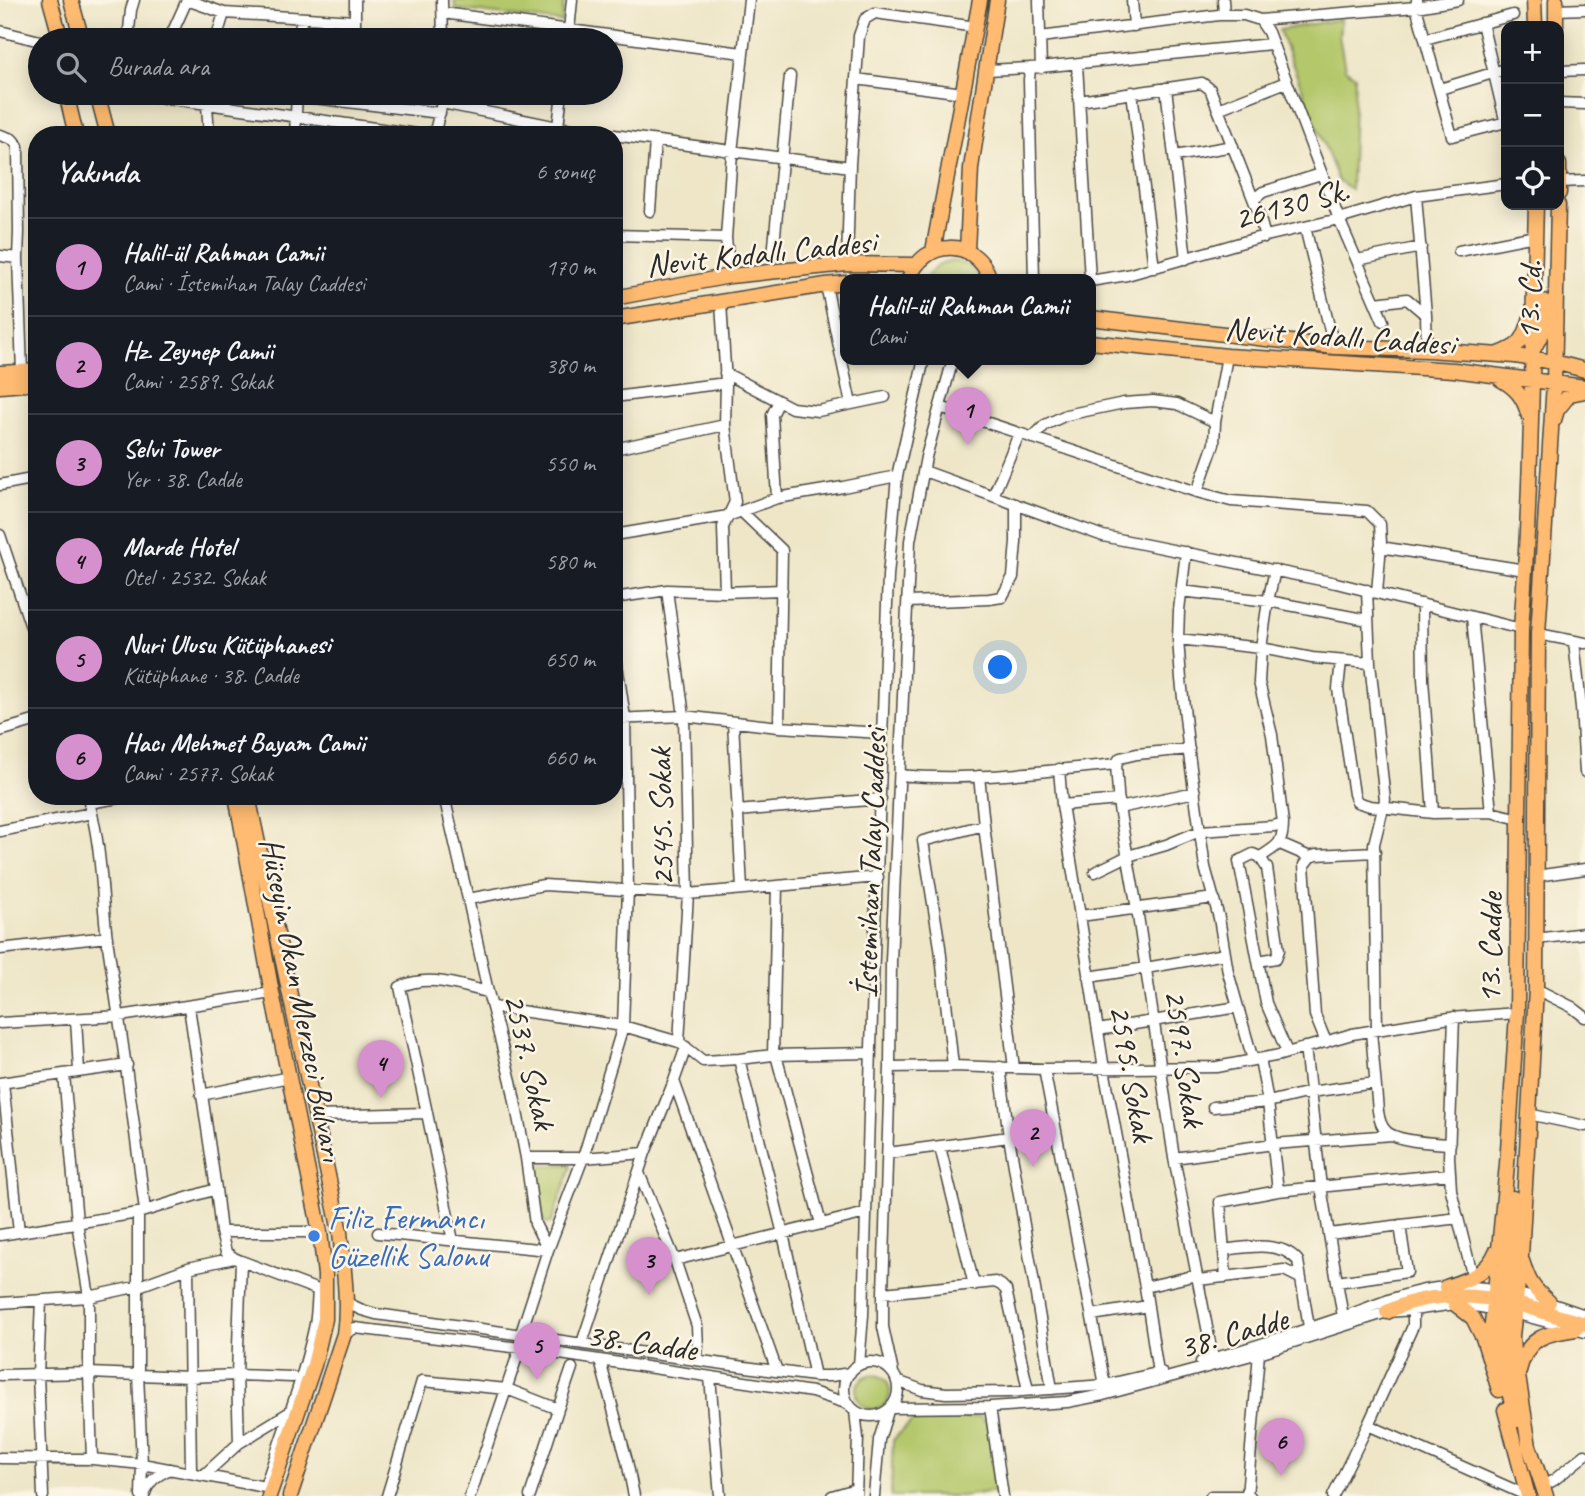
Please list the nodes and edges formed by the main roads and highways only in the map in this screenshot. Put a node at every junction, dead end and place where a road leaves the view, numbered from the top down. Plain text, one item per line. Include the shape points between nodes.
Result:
1 (43, 0) edge
2 (50, 0) edge
3 (64, 0) edge
4 (71, 0) edge
5 (980, 0) edge
6 (997, 0) edge
7 (1534, 0) edge
8 (1535, 21) edge
9 (49, 28) edge
10 (58, 28) edge
11 (71, 28) edge
12 (79, 28) edge
13 (69, 105) edge
14 (78, 105) edge
15 (91, 105) edge
16 (100, 105) edge
17 (74, 126) edge
18 (84, 126) edge
19 (96, 126) edge
20 (106, 126) edge
21 (1536, 210) edge
22 (1558, 210) edge
23 (933, 251) junction
24 (967, 251) junction
25 (912, 272) edge
26 (988, 274) edge
27 (1534, 278) junction
28 (840, 284) edge
29 (623, 296) edge
30 (1534, 308) junction
31 (623, 318) edge
32 (1096, 319) edge
33 (1096, 343) edge
34 (1533, 354) junction
35 (1497, 355) junction
36 (1554, 362) junction
37 (1585, 370) edge
38 (28, 371) edge
39 (1457, 371) junction
40 (0, 373) edge
41 (1493, 375) junction
42 (1517, 378) junction
43 (28, 384) edge
44 (0, 386) edge
45 (1532, 388) junction
46 (1553, 389) junction
47 (1585, 389) edge
48 (1531, 426) junction
49 (1551, 431) junction
50 (1549, 459) junction
51 (238, 805) edge
52 (250, 805) edge
53 (1507, 1164) junction
54 (1499, 1244) junction
55 (1521, 1256) junction
56 (1446, 1287) road end
57 (1504, 1301) junction
58 (1549, 1302) road end
59 (1455, 1304) road end
60 (1387, 1312) road end
61 (1582, 1329) edge
62 (1489, 1356) junction
63 (1518, 1376) junction
64 (1529, 1446) junction
65 (1544, 1491) edge
66 (269, 1496) edge
67 (290, 1496) edge
68 (1528, 1496) edge

1 - 9 main road
2 - 10 main road
3 - 11 main road
4 - 12 main road
5 - 23 main road
6 - 24 main road via 971,168
7 - 8 main road
13 - 17 main road
14 - 18 main road
15 - 19 main road
16 - 20 main road
21 - 27 main road, 13. Cd.
22 - 36 main road, 13. Cd.
23 - 24 main road
23 - 25 main road
24 - 26 main road
25 - 29 main road, Nevit Kodallı Caddesi via 847,264 730,276
27 - 30 main road, 13. Cd.
27 - 34 main road via 1543,292 1544,331
28 - 31 main road, Nevit Kodallı Caddesi
30 - 34 main road, 13. Cd.
30 - 35 main road via 1516,347
32 - 35 main road via 1334,347
33 - 39 main road, Nevit Kodallı Caddesi
34 - 35 main road
34 - 36 main road
34 - 45 main road, 13. Cd.
36 - 37 main road
36 - 46 main road, 13. Cd.
38 - 40 main road
39 - 41 main road, Nevit Kodallı Caddesi
39 - 42 main road via 1472,366 1503,369
41 - 42 main road, Nevit Kodallı Caddesi
41 - 48 main road via 1513,386 1525,404
42 - 45 main road, Nevit Kodallı Caddesi
43 - 44 main road
45 - 46 main road, Nevit Kodallı Caddesi
45 - 48 main road, 13. Cadde
46 - 47 main road, Nevit Kodallı Caddesi
46 - 49 main road, 13. Cadde
46 - 50 main road via 1545,407 1542,444
47 - 49 main road via 1570,394 1557,410
48 - 53 main road, 13. Cadde via 1521,629 1517,1013
49 - 50 main road, 13. Cadde
50 - 55 main road, 13. Cadde via 1538,634 1535,989
51 - 66 main road, Hüseyin Okan Merzeci Bulvarı via 320,1232 325,1319
52 - 67 main road, Hüseyin Okan Merzeci Bulvarı via 340,1232 346,1319
53 - 54 main road, 13. Cadde
53 - 57 main road via 1513,1187
54 - 56 main road via 1482,1271
54 - 57 main road, 13. Cadde
55 - 57 main road, 13. Cadde
55 - 58 main road via 1529,1282
57 - 60 main road via 1429,1298
57 - 61 main road
57 - 62 main road, 13. Cadde
57 - 63 main road, 13. Cadde
57 - 64 main road via 1503,1371 1521,1434
59 - 62 main road via 1473,1318
61 - 63 main road via 1551,1333 1531,1344
62 - 68 main road, 13. Cadde
63 - 64 main road, 13. Cadde
64 - 65 main road, 13. Cadde

